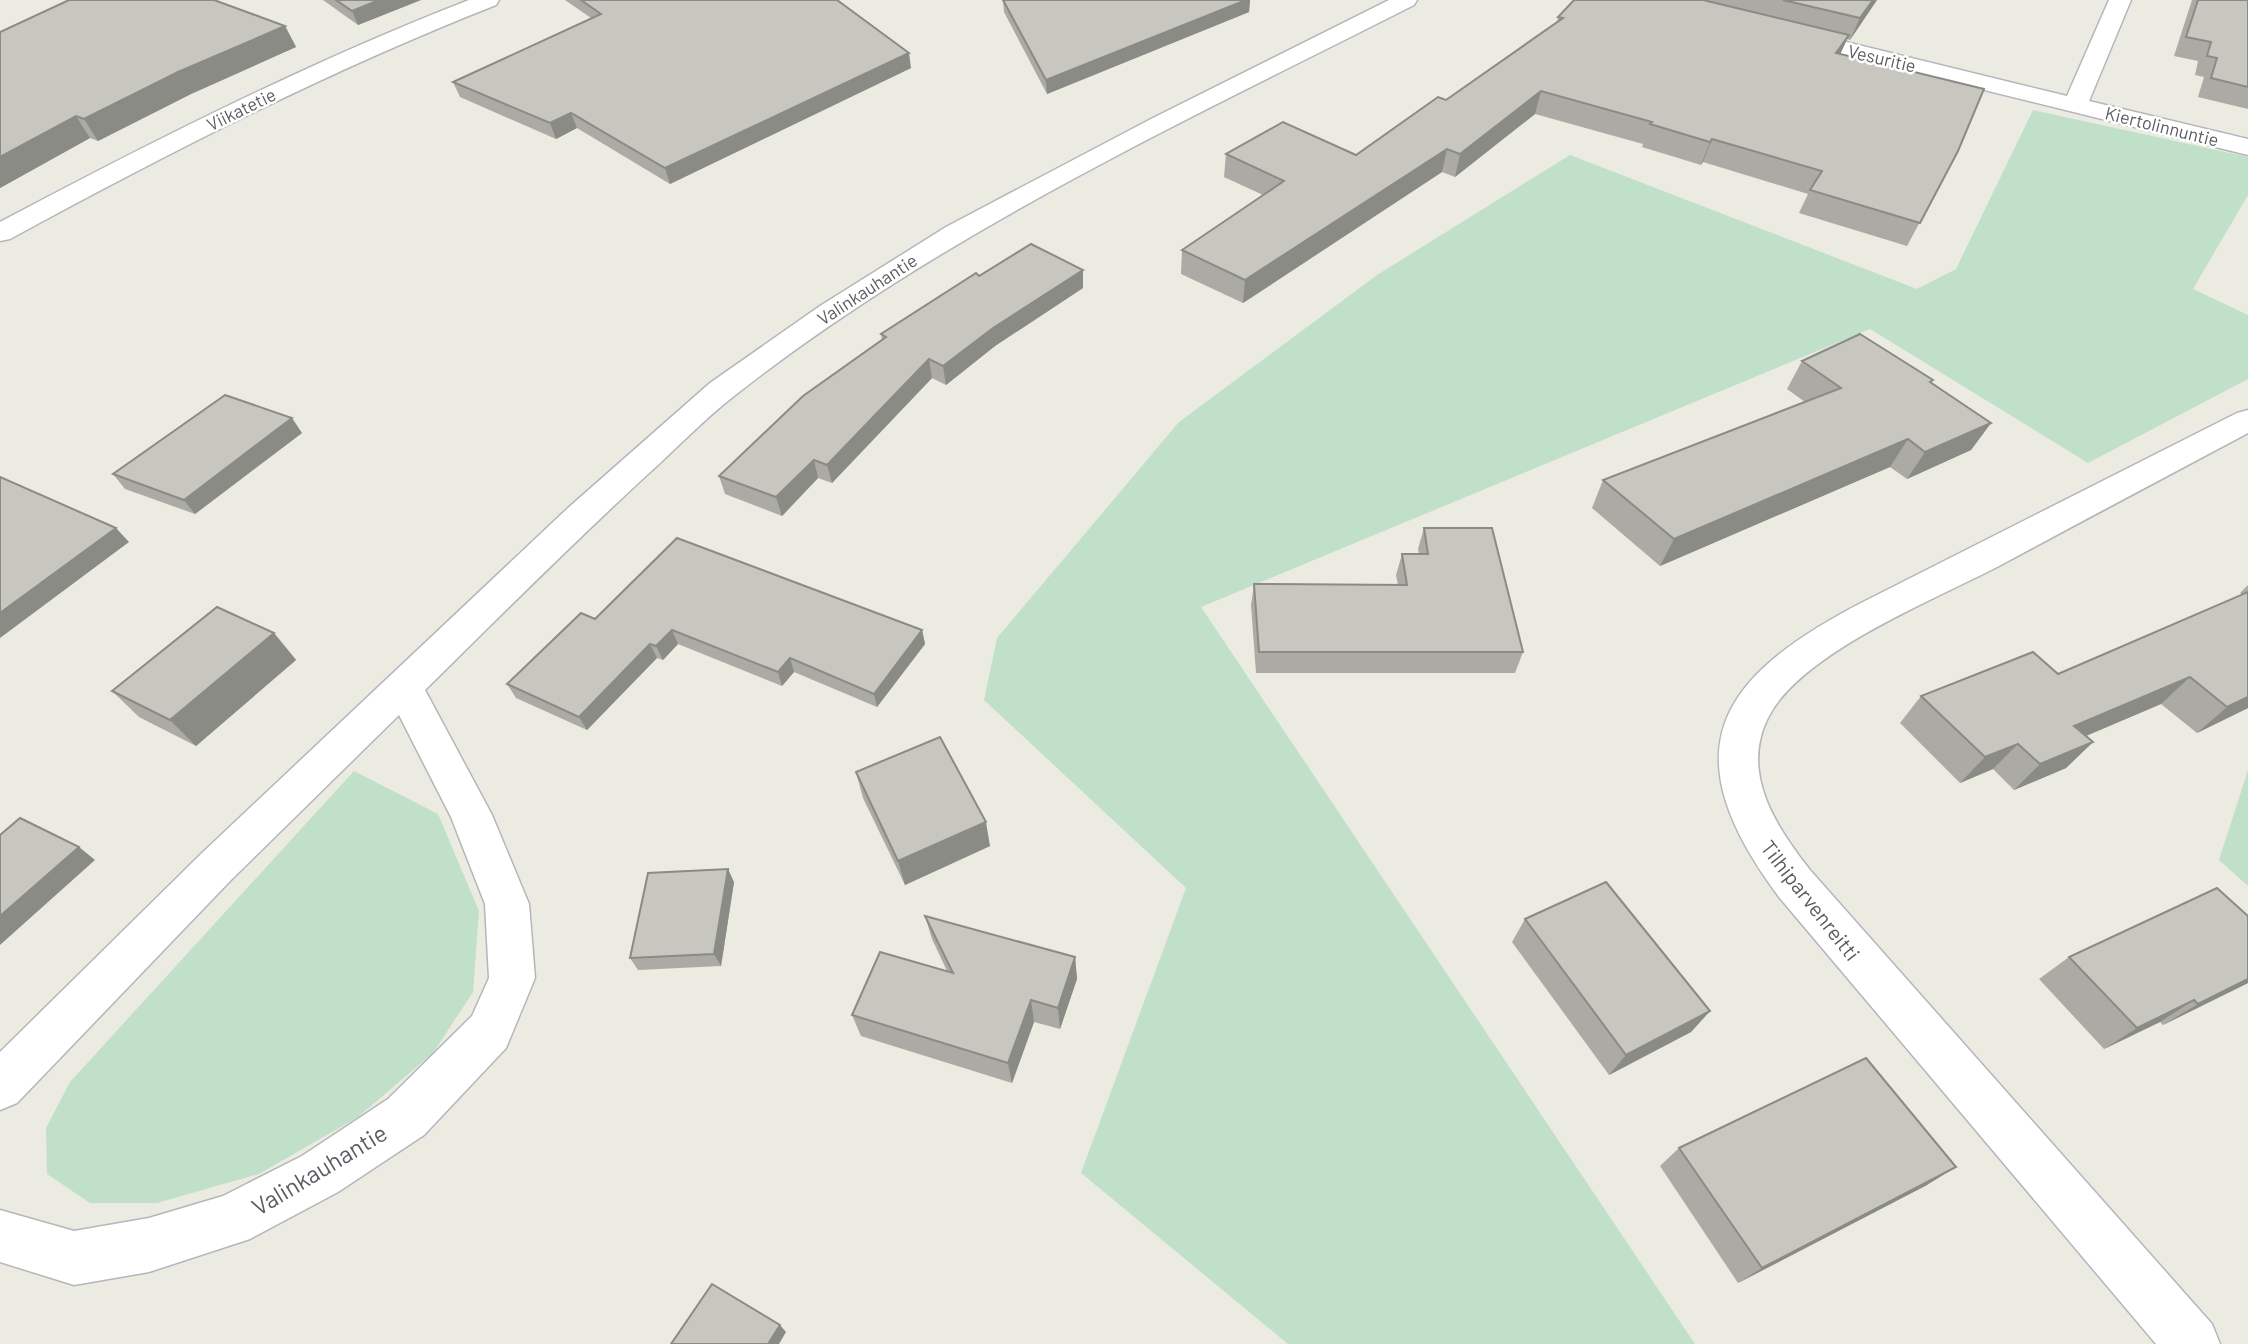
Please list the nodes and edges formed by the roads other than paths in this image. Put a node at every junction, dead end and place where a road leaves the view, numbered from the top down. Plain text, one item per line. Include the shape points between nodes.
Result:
1 (488, 0) edge
2 (1406, 0) edge
3 (2119, 0) edge
4 (1769, 30) edge
5 (2075, 105) junction
6 (2248, 147) edge
7 (0, 233) edge
8 (2248, 420) edge
9 (404, 687) junction
10 (0, 1086) edge
11 (0, 1236) edge
12 (2192, 1344) edge

1 - 7 street, Viikatetie via 260,99
2 - 9 street, Valinkauhantie via 1068,172 956,233 830,312 721,390 580,517
3 - 5 street
4 - 5 street, Vesuritie
5 - 6 street, Kiertolinnuntie
8 - 12 street, Tilhiparvenreitti via 1800,658 1769,685 1754,707 1737,757 1751,821 1774,858
9 - 10 street, Valinkauhantie via 217,866
9 - 11 street, Valinkauhantie via 471,814 506,904 512,978 489,1032 407,1117 320,1174 231,1220 149,1245 74,1258

